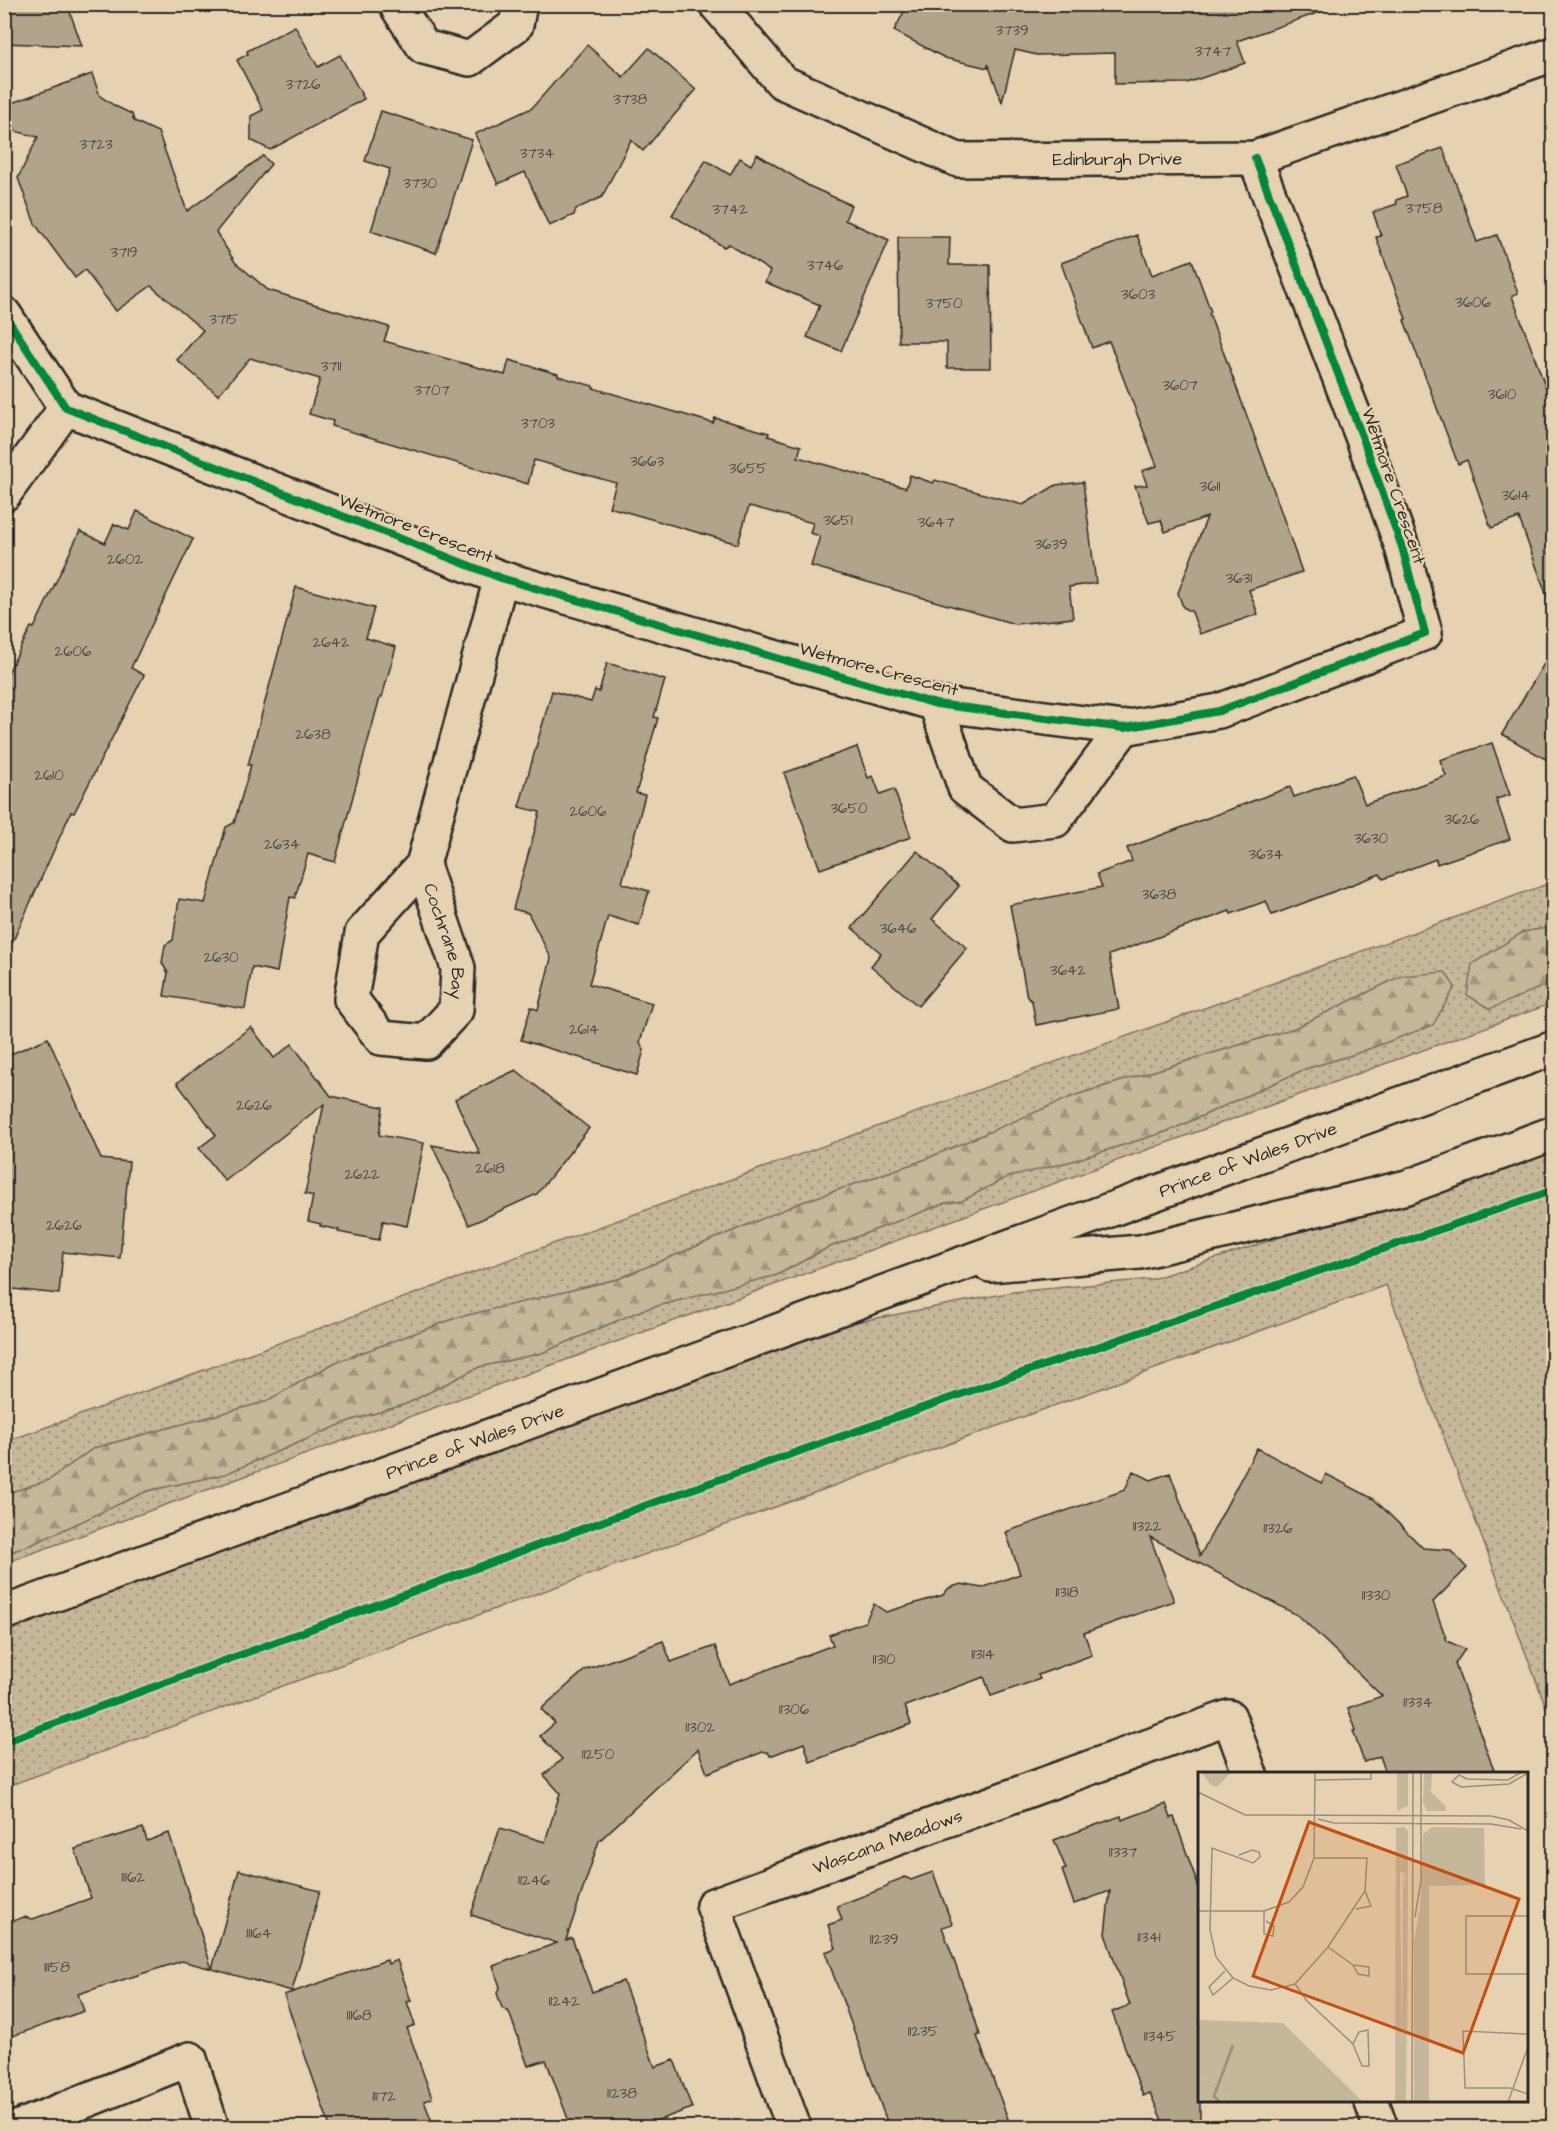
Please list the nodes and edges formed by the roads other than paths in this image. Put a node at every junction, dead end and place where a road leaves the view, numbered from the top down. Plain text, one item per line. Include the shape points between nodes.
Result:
1 (399, 4) edge
2 (520, 4) edge
3 (716, 4) edge
4 (1554, 54) edge
5 (1255, 158) junction
6 (4, 314) edge
7 (66, 408) junction
8 (4, 494) edge
9 (501, 578) junction
10 (936, 704) junction
11 (1124, 728) junction
12 (423, 866) junction
13 (1554, 1048) edge
14 (1554, 1133) edge
15 (944, 1269) junction
16 (4, 1613) edge
17 (1250, 1772) edge
18 (1372, 2102) edge
19 (16, 2127) edge
20 (212, 2127) edge
21 (794, 2127) edge
22 (1381, 2127) edge

1 - 2 street via 424,47 470,59 516,25
3 - 5 street, Edinburgh Drive via 782,82 958,160
4 - 5 street, Edinburgh Drive
5 - 11 street, Wetmore Crescent via 1402,547 1425,633 1219,711
6 - 7 street
7 - 8 street
7 - 9 street, Wetmore Crescent
9 - 10 street, Wetmore Crescent
9 - 12 street, Cochrane Bay
10 - 11 street, Wetmore Crescent
10 - 11 street, Wetmore Crescent via 965,788 1013,825 1055,820
12 - 12 street, Cochrane Bay via 362,933 351,999 381,1038 426,1042 456,1010 458,968
13 - 15 street, Prince of Wales Drive
14 - 15 street, Prince of Wales Drive via 1407,1187 1140,1252
15 - 16 street, Prince of Wales Drive
17 - 21 street, Wascana Meadows via 1229,1717 713,1905
18 - 22 street
19 - 20 street via 190,2058

